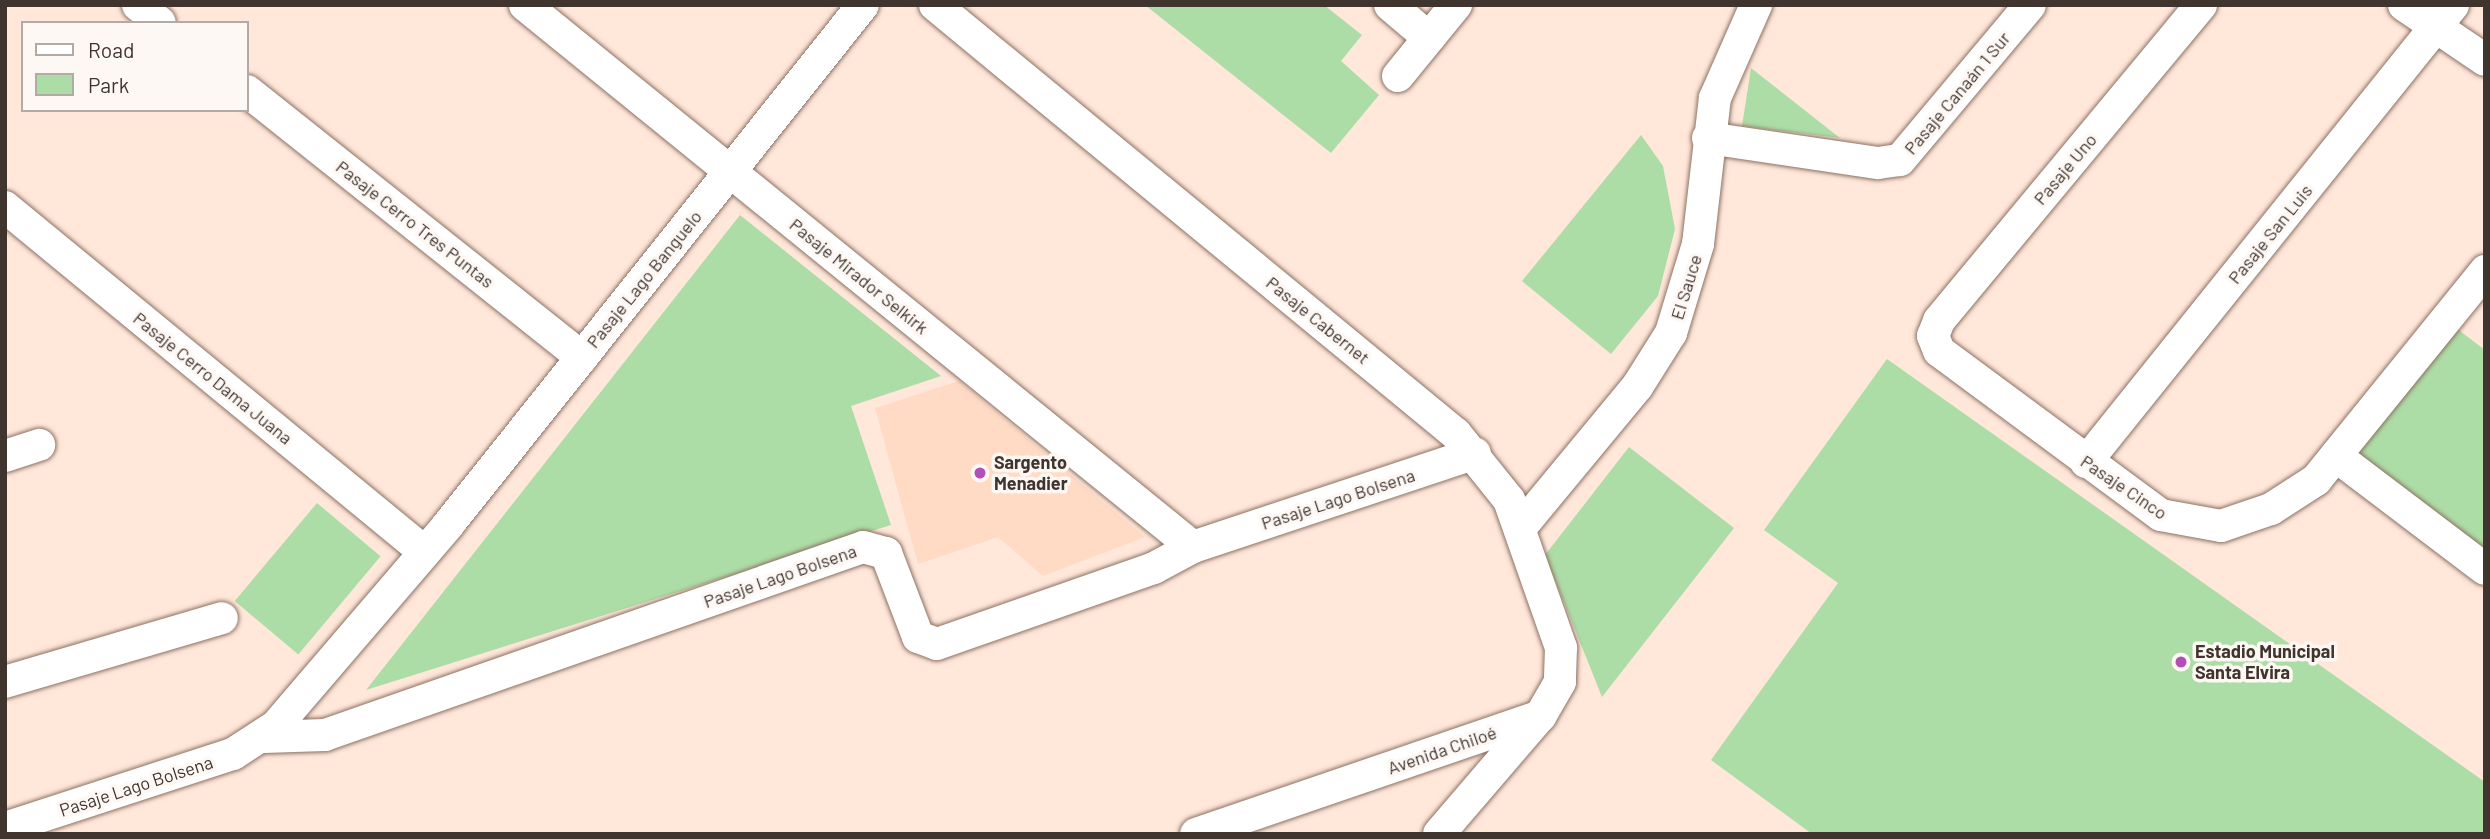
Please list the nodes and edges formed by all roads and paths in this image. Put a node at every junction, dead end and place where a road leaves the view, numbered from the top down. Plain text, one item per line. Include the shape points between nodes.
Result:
1 (138, 5) edge
2 (525, 5) edge
3 (863, 5) edge
4 (935, 5) edge
5 (1390, 5) edge
6 (1456, 5) edge
7 (1756, 5) edge
8 (2030, 5) edge
9 (2201, 5) edge
10 (2404, 5) edge
11 (2445, 16) edge
12 (158, 21) edge
13 (1429, 38) junction
14 (2485, 60) edge
15 (1398, 76) dead end
16 (248, 92) edge
17 (1708, 138) junction
18 (730, 172) junction
19 (5, 207) edge
20 (2485, 271) edge
21 (1933, 336) joint
22 (582, 357) junction
23 (39, 445) dead end
24 (1475, 453) junction
25 (5, 456) edge
26 (2336, 456) junction
27 (2086, 462) junction
28 (1521, 527) junction
29 (1193, 547) junction
30 (421, 549) junction
31 (2485, 569) edge
32 (222, 618) dead end
33 (5, 682) edge
34 (1540, 716) junction
35 (264, 737) junction
36 (5, 828) edge
37 (1196, 834) edge
38 (1439, 834) edge

1 - 12 street
2 - 18 street, Pasaje Mirador Selkirk
3 - 18 street, Pasaje Lago Banguelo
4 - 24 street, Pasaje Cabernet
5 - 13 street
6 - 13 street
7 - 17 street, El Sauce via 1728,57
8 - 17 street, Pasaje Canaán 1 Sur via 1900,160 1878,163
9 - 21 street, Pasaje Uno
10 - 11 street
11 - 14 street
11 - 27 street, Pasaje San Luis
13 - 15 street
16 - 22 street, Pasaje Cerro Tres Puntas
17 - 28 street, El Sauce via 1693,274 1671,333 1637,387
18 - 22 street, Pasaje Lago Banguelo
18 - 29 street, Pasaje Mirador Selkirk
19 - 30 street, Pasaje Cerro Dama Juana
20 - 26 street, Pasaje Cinco
21 - 27 street, Pasaje Cinco via 1957,366
22 - 30 street, Pasaje Lago Banguelo via 448,525
23 - 25 street
24 - 28 street, Pasaje Cabernet
24 - 29 street, Pasaje Lago Bolsena
26 - 27 street, Pasaje Cinco via 2290,499 2210,526 2161,515
26 - 31 street
28 - 34 street, Pasaje Cabernet via 1561,648 1560,682
29 - 35 street, Pasaje Lago Bolsena via 1154,568 930,645 918,637 891,560 879,548 863,547 325,734
30 - 35 street, Pasaje Lago Bolsena
32 - 33 street
34 - 37 street, Avenida Chiloé
34 - 38 street, Avenida Chiloé
35 - 36 street, Pasaje Lago Bolsena via 233,754

